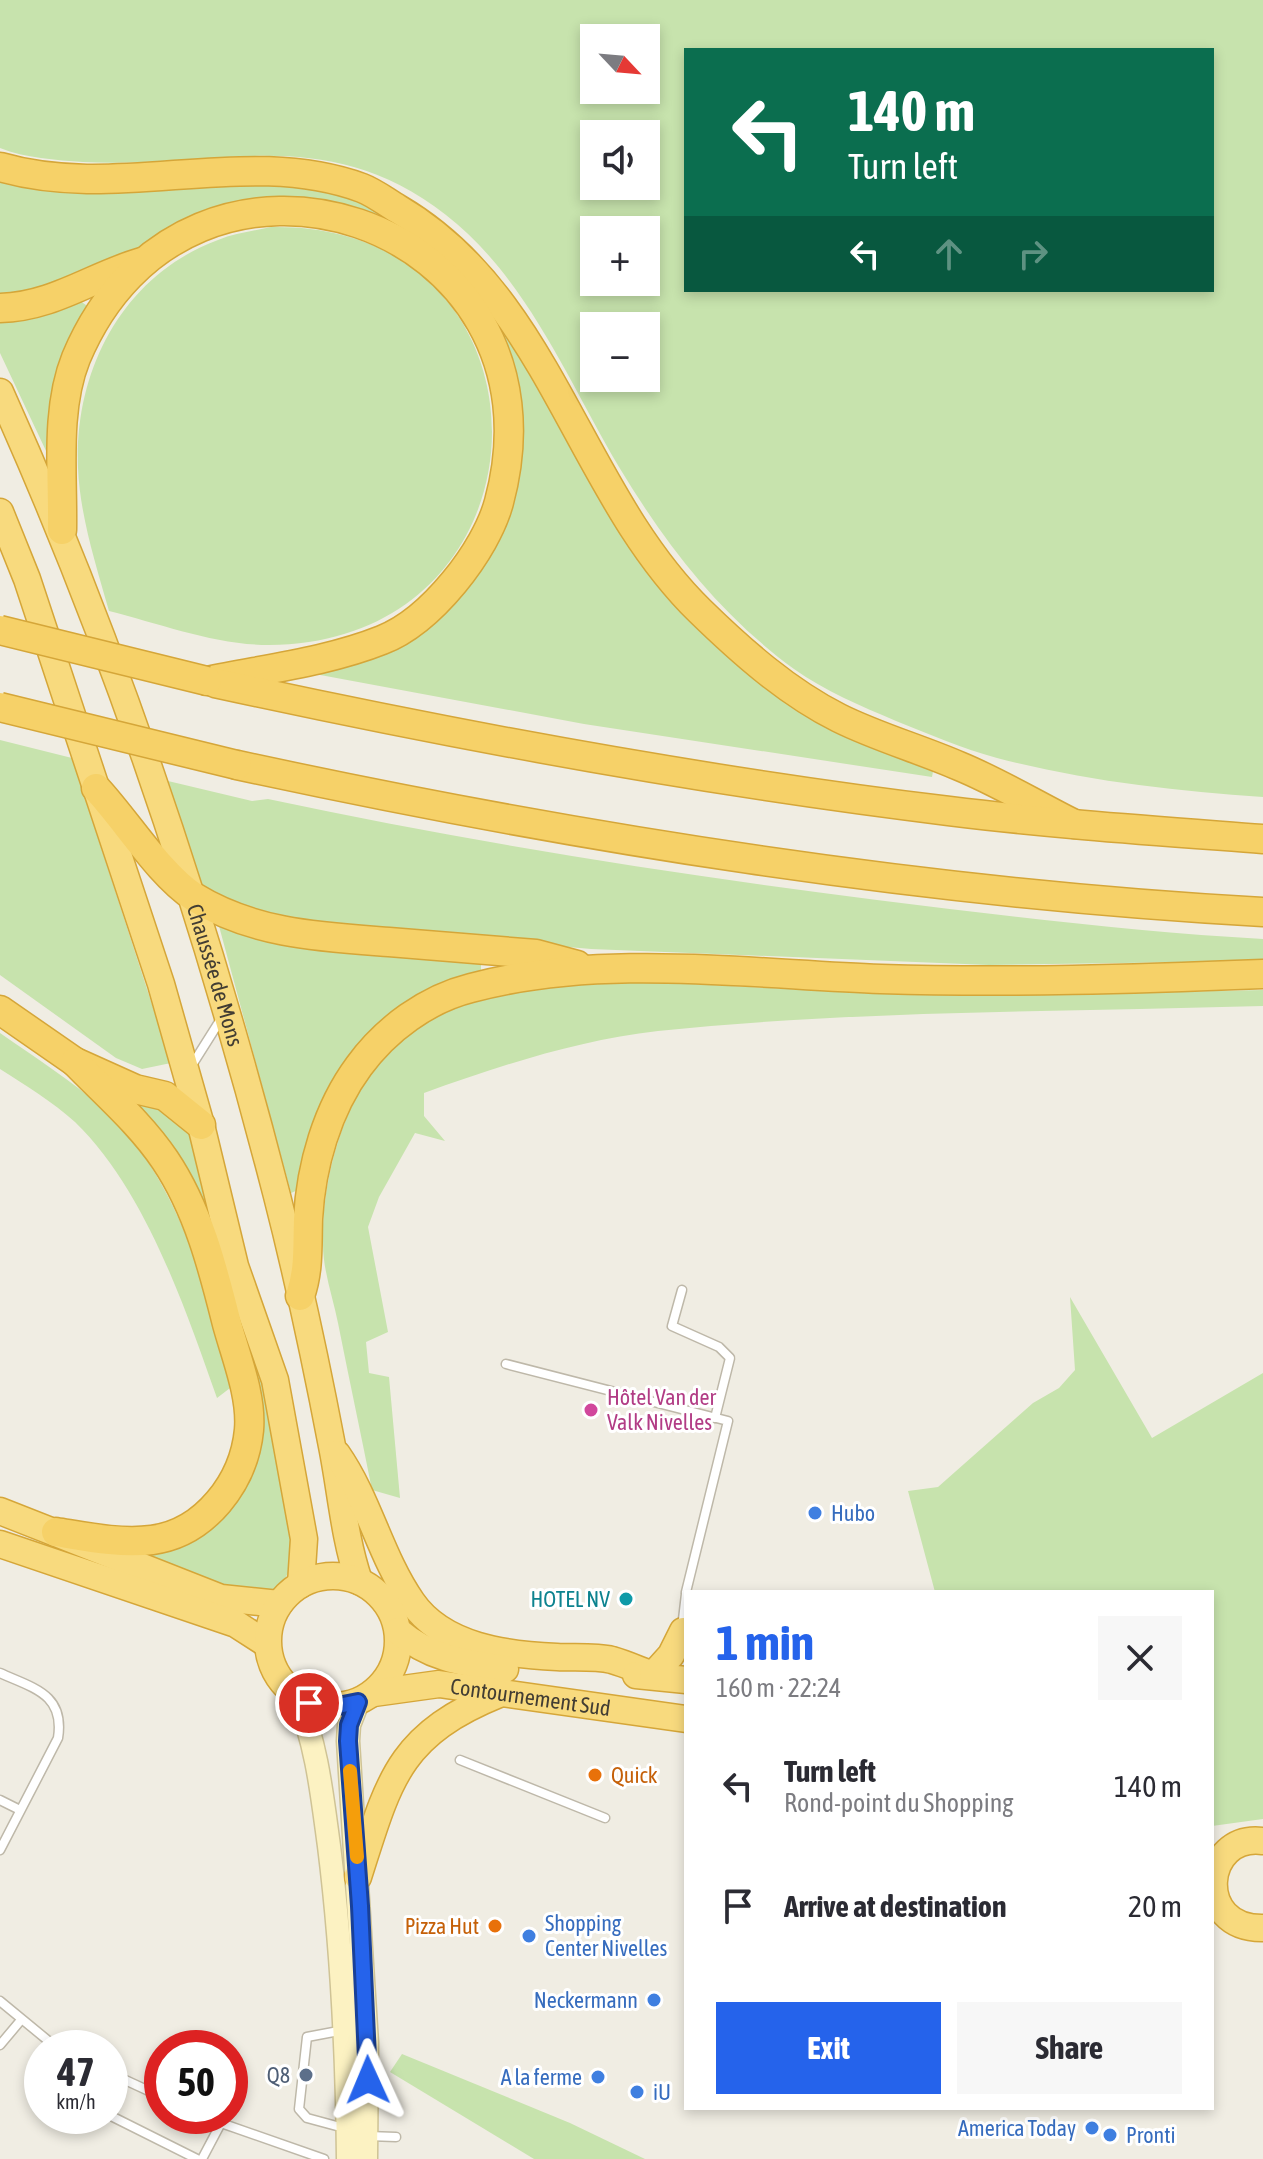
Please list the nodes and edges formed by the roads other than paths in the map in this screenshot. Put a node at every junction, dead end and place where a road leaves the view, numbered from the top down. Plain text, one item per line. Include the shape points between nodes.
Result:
1 (0, 167) edge
2 (143, 262) junction
3 (0, 308) edge
4 (0, 392) edge
5 (0, 512) edge
6 (62, 530) junction
7 (0, 630) edge
8 (207, 681) junction
9 (0, 707) edge
10 (96, 788) junction
11 (1074, 824) junction
12 (1263, 839) edge
13 (193, 896) junction
14 (1263, 912) edge
15 (591, 968) junction
16 (1263, 974) edge
17 (0, 1010) edge
18 (226, 1011) junction
19 (75, 1062) junction
20 (187, 1072) junction
21 (201, 1125) junction
22 (682, 1290) dead end
23 (300, 1296) junction
24 (506, 1364) dead end
25 (715, 1418) junction
26 (333, 1448) junction
27 (0, 1511) edge
28 (56, 1532) junction
29 (0, 1544) edge
30 (359, 1581) junction
31 (301, 1584) junction
32 (687, 1590) edge
33 (684, 1603) edge
34 (279, 1604) junction
35 (398, 1631) junction
36 (684, 1634) edge
37 (267, 1644) junction
38 (0, 1673) edge
39 (653, 1675) junction
40 (684, 1680) edge
41 (500, 1693) junction
42 (297, 1697) junction
43 (366, 1698) junction
44 (684, 1719) edge
45 (460, 1760) dead end
46 (0, 1800) edge
47 (20, 1810) junction
48 (605, 1818) dead end
49 (1263, 1841) edge
50 (1221, 1848) edge
51 (0, 1850) edge
52 (1214, 1874) edge
53 (358, 1877) junction
54 (1214, 1890) edge
55 (1263, 1928) edge
56 (0, 2001) edge
57 (21, 2020) junction
58 (345, 2029) junction
59 (34, 2030) edge
60 (0, 2045) edge
61 (357, 2077) junction
62 (128, 2124) edge
63 (357, 2133) junction
64 (214, 2134) edge
65 (248, 2134) edge
66 (396, 2137) dead end
67 (199, 2159) edge
68 (324, 2159) edge
69 (348, 2159) edge
70 (366, 2159) edge

1 - 11 highway via 65,181 243,170 306,173 364,189 419,221 458,251 500,301 648,550 698,609 769,673 839,718 961,767
2 - 3 highway via 113,270 53,300
2 - 6 highway via 105,305 76,360 63,416
2 - 8 highway via 208,223 261,213 314,210 374,226 424,256 464,299 493,342 509,394 510,462 494,520 465,571 427,609 385,639
4 - 6 highway, Chaussée de Mons
5 - 10 highway
6 - 13 highway, Chaussée de Mons
7 - 8 highway, bridge
8 - 11 highway via 421,727 755,785
9 - 14 highway, bridge via 237,765 573,832 740,858 1122,904
10 - 13 highway via 165,873
10 - 20 highway
11 - 12 highway
13 - 15 highway via 278,932 536,954
13 - 18 highway, Chaussée de Mons
15 - 16 highway via 1017,981
15 - 23 highway via 509,980 430,1002 389,1033 359,1066 323,1135 308,1219 309,1272
17 - 19 highway
18 - 20 lane
18 - 23 highway, Chaussée de Mons
19 - 21 highway via 135,1089 165,1096
19 - 28 highway via 166,1162 189,1206 209,1252 249,1429 225,1495 174,1535 103,1540
20 - 21 highway
21 - 31 highway via 235,1266 283,1416 304,1539
22 - 25 lane via 672,1326 719,1347 730,1358
23 - 26 highway, Chaussée de Mons
24 - 25 lane
25 - 32 lane via 728,1421
26 - 30 highway, Chaussée de Mons via 349,1552
26 - 39 highway via 357,1484 414,1605 445,1632 480,1648 610,1660
27 - 28 highway
28 - 34 highway via 221,1598
29 - 37 highway via 195,1608 236,1624
30 - 31 highway via 330,1576
30 - 35 highway via 385,1601
31 - 34 highway
33 - 36 lane
34 - 37 highway
35 - 39 highway, Contournement Sud via 441,1658 458,1662 559,1674
35 - 43 highway via 398,1654 389,1676
36 - 39 highway
37 - 42 highway via 277,1676
38 - 47 lane via 48,1695 61,1721 58,1738
39 - 40 highway, Contournement Sud
41 - 43 highway, Contournement Sud via 439,1684
41 - 44 highway, Contournement Sud
41 - 53 highway via 441,1721 406,1758 389,1786
42 - 43 highway via 333,1707
42 - 58 main road via 313,1742 324,1808
43 - 53 main road via 349,1725 348,1741
45 - 48 lane
46 - 47 lane
47 - 51 lane
49 - 50 highway
50 - 52 highway
53 - 61 main road
54 - 55 highway via 1225,1915 1237,1924
56 - 57 lane
57 - 59 lane
57 - 60 lane
58 - 61 main road
58 - 63 lane via 307,2037 299,2109 307,2118
61 - 63 main road
62 - 67 lane
63 - 66 lane
63 - 69 main road
63 - 70 main road
64 - 67 lane
65 - 68 lane

